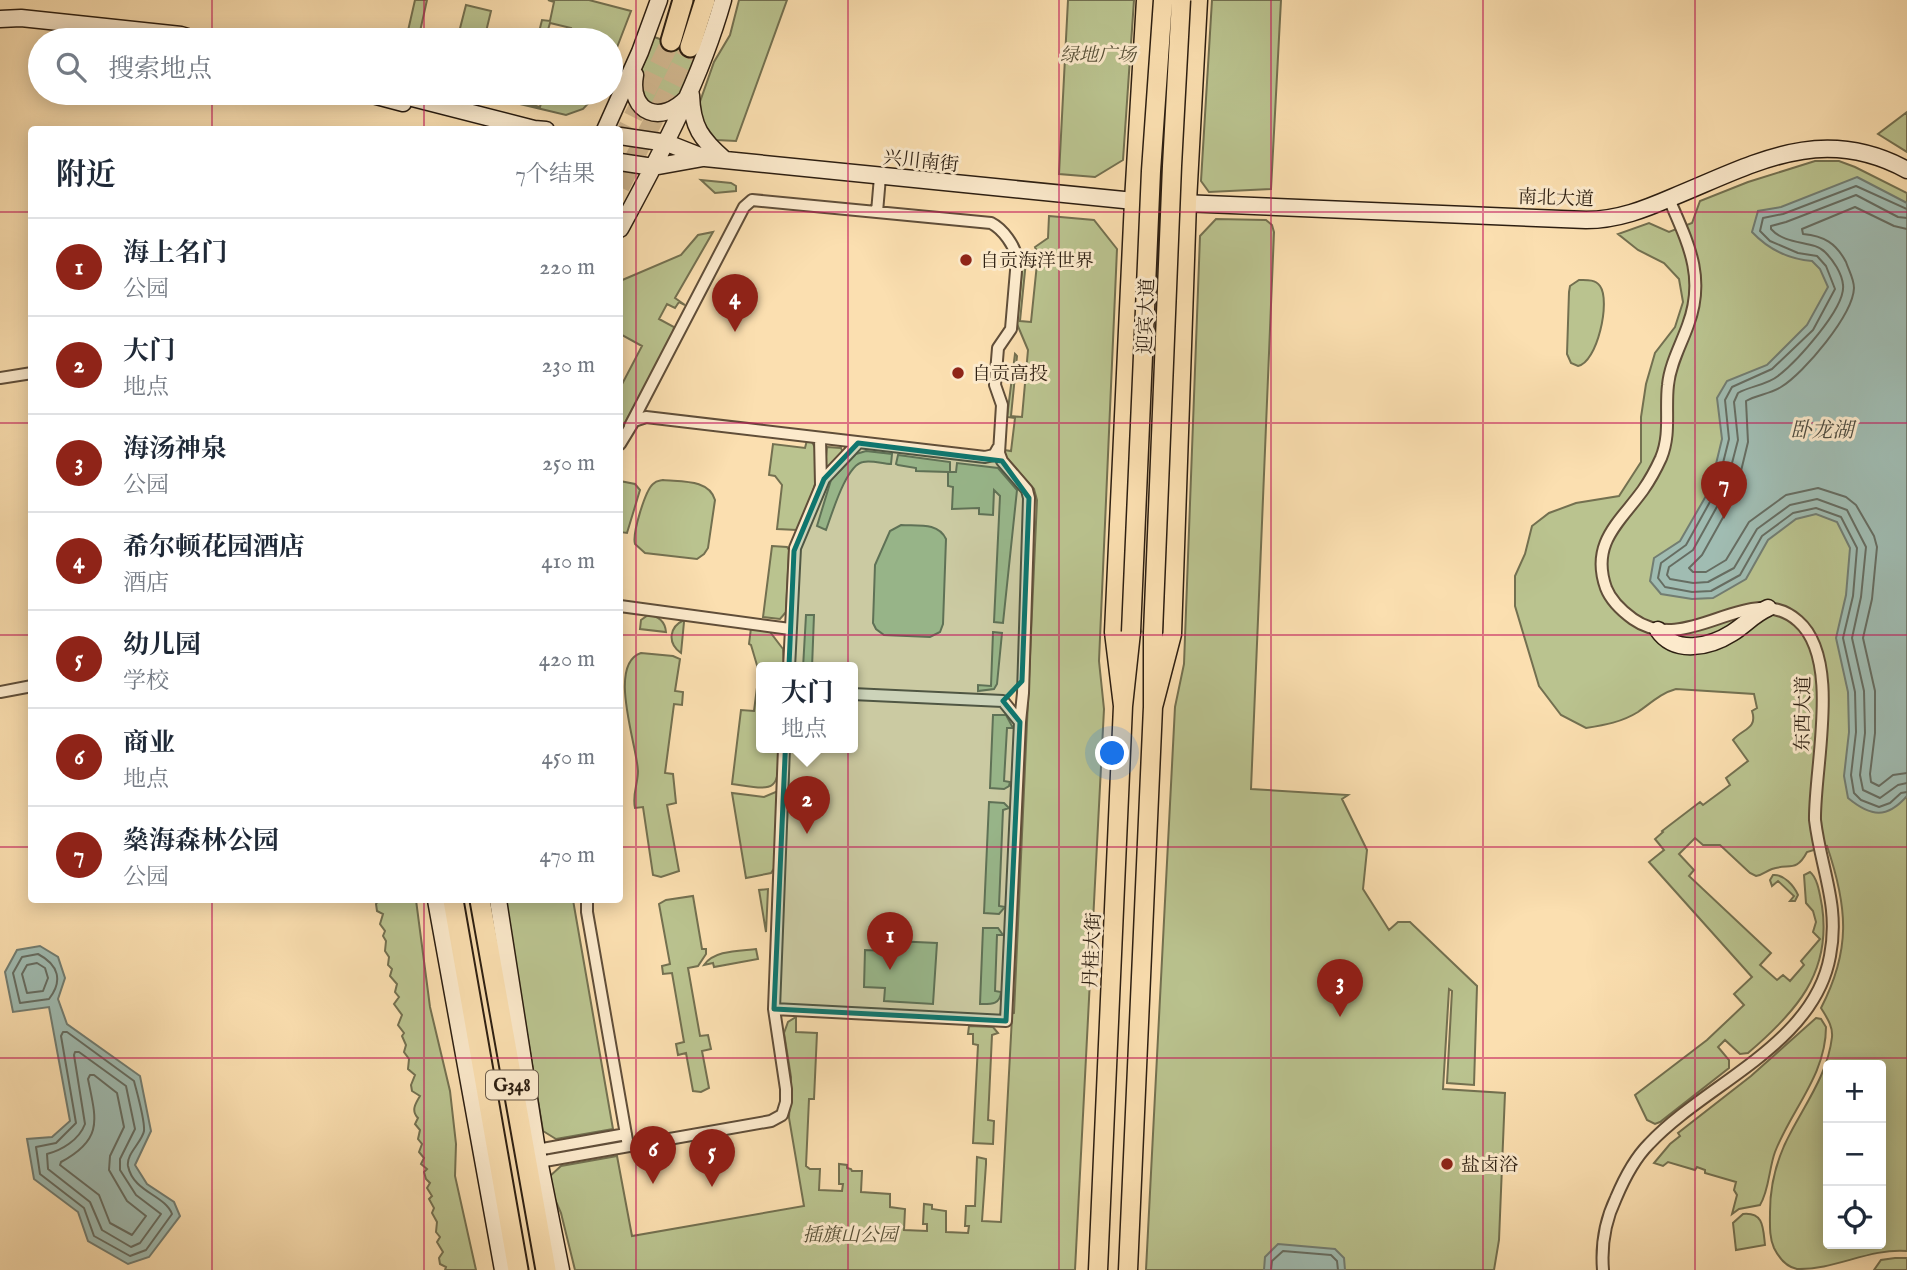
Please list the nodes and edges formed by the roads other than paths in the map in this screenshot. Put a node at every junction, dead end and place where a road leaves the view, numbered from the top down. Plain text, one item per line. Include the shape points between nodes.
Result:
1 (659, 0) edge
2 (683, 0) edge
3 (705, 0) edge
4 (723, 0) edge
5 (1146, 0) edge
6 (1163, 0) edge
7 (1181, 0) edge
8 (1198, 0) edge
9 (0, 19) edge
10 (0, 27) edge
11 (112, 28) edge
12 (28, 29) edge
13 (640, 52) junction
14 (623, 90) edge
15 (691, 93) junction
16 (408, 105) edge
17 (440, 105) edge
18 (616, 105) edge
19 (485, 126) edge
20 (522, 126) edge
21 (607, 126) edge
22 (623, 137) edge
23 (667, 144) junction
24 (1136, 145) junction
25 (1189, 148) junction
26 (705, 158) junction
27 (725, 160) junction
28 (623, 162) edge
29 (653, 167) junction
30 (1907, 170) edge
31 (880, 177) junction
32 (1670, 199) junction
33 (1134, 201) junction
34 (1187, 202) junction
35 (877, 212) junction
36 (623, 223) edge
37 (1131, 256) junction
38 (1185, 262) junction
39 (28, 374) edge
40 (0, 378) edge
41 (630, 426) junction
42 (820, 438) junction
43 (623, 439) edge
44 (858, 443) junction
45 (998, 448) junction
46 (985, 457) junction
47 (1002, 461) junction
48 (821, 485) junction
49 (623, 606) edge
50 (1768, 608) joint
51 (790, 629) junction
52 (1658, 630) joint
53 (1131, 632) joint
54 (789, 662) edge
55 (1021, 681) junction
56 (28, 687) edge
57 (0, 692) edge
58 (858, 694) edge
59 (1003, 701) junction
60 (1123, 706) junction
61 (1153, 707) junction
62 (1020, 722) junction
63 (784, 753) edge
64 (437, 903) edge
65 (444, 903) edge
66 (454, 903) edge
67 (481, 903) edge
68 (487, 903) edge
69 (498, 903) edge
70 (588, 903) edge
71 (466, 976) junction
72 (511, 992) junction
73 (774, 1009) junction
74 (522, 1060) junction
75 (627, 1140) junction
76 (538, 1156) junction
77 (499, 1169) junction
78 (534, 1211) junction
79 (503, 1270) edge
80 (509, 1270) edge
81 (518, 1270) edge
82 (546, 1270) edge
83 (561, 1270) edge
84 (1098, 1270) edge
85 (1128, 1270) edge
86 (1603, 1270) edge

1 - 13 street
2 - 3 highway via 681,44
4 - 15 street
5 - 24 main road
6 - 53 main road, 迎宾大道, bridge
7 - 61 main road, 迎宾大道, bridge
8 - 25 main road
9 - 11 street
10 - 12 street
13 - 14 street
13 - 15 street via 634,92 642,108 653,113 672,110
15 - 23 street
15 - 27 street via 693,121
16 - 19 street
17 - 20 street
18 - 21 street
22 - 23 street, 兴川南街
23 - 26 street, 兴川南街
23 - 29 street
24 - 25 main road via 1143,164 1160,174 1181,165
24 - 33 main road
25 - 34 main road
26 - 27 street, 兴川南街
26 - 29 street, 兴川南街
27 - 31 street, 兴川南街
28 - 29 street, 兴川南街
29 - 36 street
30 - 32 street, 南北大道 via 1870,153 1825,147 1754,163
31 - 33 street, 兴川南街
31 - 35 street
32 - 34 street, 南北大道 via 1605,220
32 - 52 street via 1692,254 1696,297 1668,383 1668,430 1662,455 1643,491 1608,536 1602,568 1614,602 1643,626
33 - 34 street, 兴川南街
33 - 37 main road
34 - 38 main road
35 - 41 street via 758,199 748,202
35 - 45 street via 991,223 1015,251 1011,329 999,348 995,385 1002,405
37 - 38 main road via 1145,233 1162,231 1174,237
37 - 60 main road via 1114,632
38 - 61 main road via 1172,634
39 - 40 street
41 - 42 street via 637,419 651,417
41 - 43 street
42 - 44 street
42 - 48 street
44 - 46 street
44 - 48 street
45 - 46 street via 994,456
45 - 47 street
46 - 47 street
47 - 55 street via 1027,489 1029,498
48 - 51 street via 794,551
49 - 51 street
50 - 52 street via 1730,635 1694,647 1671,642
50 - 86 street, 东西大道 via 1792,616 1810,635 1823,681 1815,820 1833,910 1830,959 1810,1007 1781,1039 1647,1146 1611,1209 1602,1247
51 - 54 street
53 - 60 main road, 丹桂大街
55 - 59 street
55 - 62 street
56 - 57 street
58 - 59 street
59 - 62 street
60 - 84 main road, 丹桂大街
61 - 85 main road
62 - 73 street via 1006,1021
63 - 73 street
64 - 79 street
65 - 71 street
66 - 71 highway, G348
67 - 78 highway, G348
68 - 72 street
69 - 72 street
70 - 75 street
71 - 77 highway, G348
72 - 74 street
73 - 75 street via 786,1091 782,1115 771,1121
74 - 76 street
74 - 78 street
75 - 76 street
76 - 83 street
77 - 80 street
77 - 81 highway, G348
78 - 82 highway, G348

